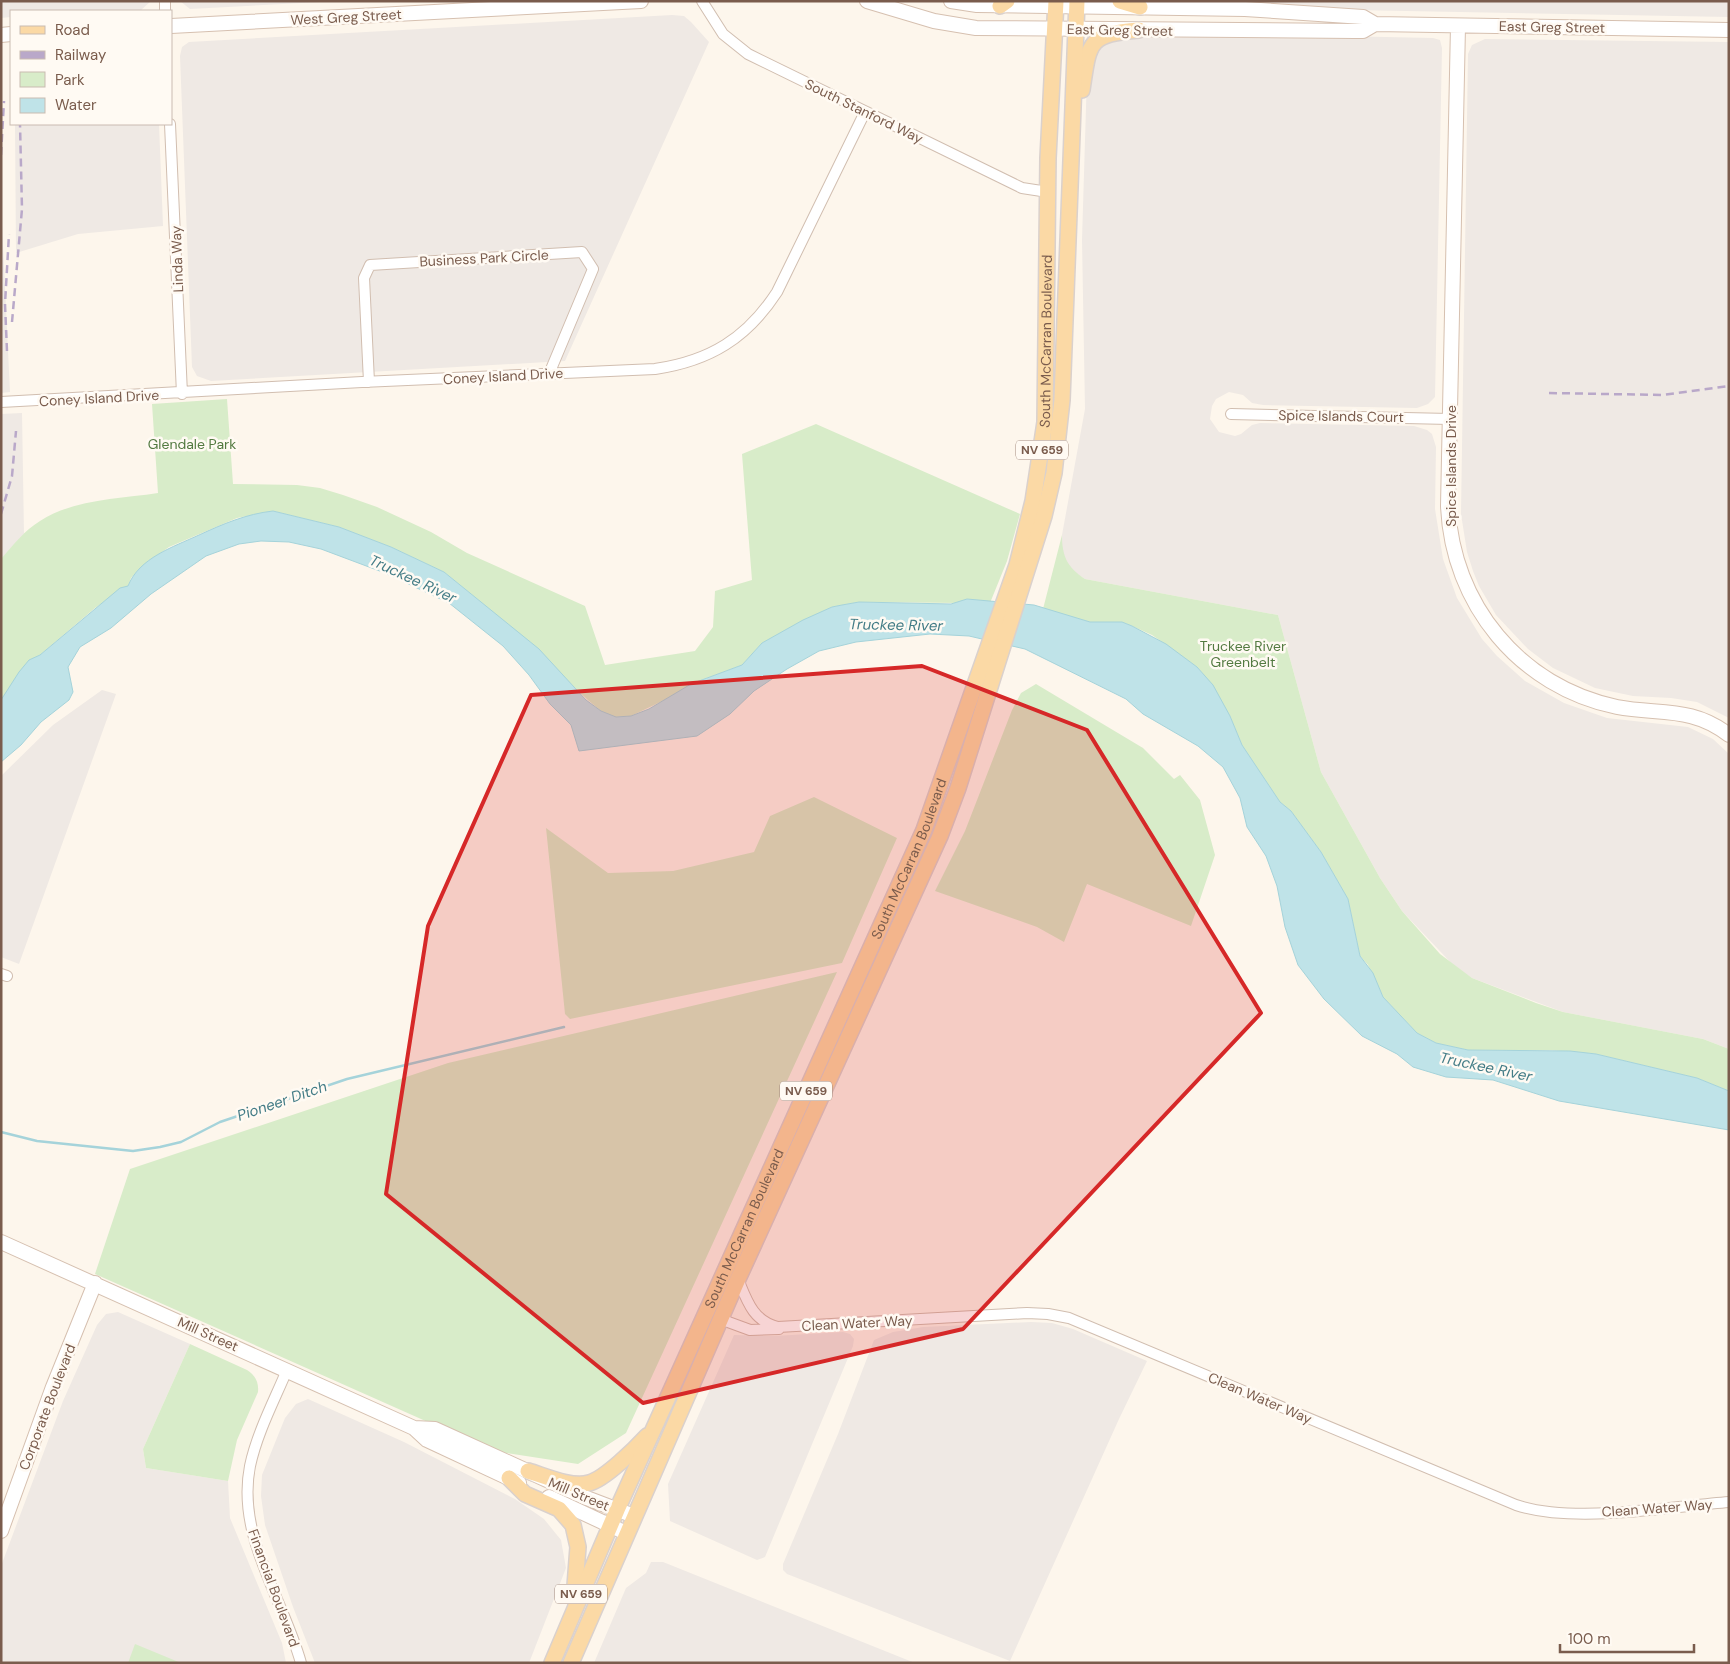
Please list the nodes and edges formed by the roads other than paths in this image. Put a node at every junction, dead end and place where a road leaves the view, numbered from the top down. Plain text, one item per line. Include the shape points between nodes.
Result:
1 (641, 1) edge
2 (702, 1) edge
3 (867, 1) edge
4 (951, 1) edge
5 (1120, 1) edge
6 (1004, 3) edge
7 (1056, 3) edge
8 (1077, 3) edge
9 (1140, 7) junction
10 (1321, 14) junction
11 (1375, 24) junction
12 (172, 26) edge
13 (1458, 26) junction
14 (1055, 29) junction
15 (1076, 29) junction
16 (1139, 30) junction
17 (1248, 30) junction
18 (1729, 30) edge
19 (864, 112) junction
20 (170, 125) edge
21 (1070, 173) junction
22 (1048, 192) junction
23 (549, 374) junction
24 (369, 382) junction
25 (182, 394) junction
26 (1, 402) edge
27 (1231, 414) dead end
28 (1450, 419) junction
29 (1018, 580) junction
30 (989, 669) junction
31 (1729, 735) edge
32 (899, 885) junction
33 (915, 892) junction
34 (1, 1242) edge
35 (738, 1279) junction
36 (95, 1283) junction
37 (720, 1319) junction
38 (785, 1327) junction
39 (286, 1370) junction
40 (654, 1427) junction
41 (414, 1428) junction
42 (528, 1471) junction
43 (509, 1478) junction
44 (1729, 1502) edge
45 (617, 1510) junction
46 (634, 1516) junction
47 (610, 1526) junction
48 (1, 1531) edge
49 (626, 1533) junction
50 (573, 1615) junction
51 (301, 1663) edge
52 (552, 1663) edge
53 (571, 1663) edge

1 - 12 main road, West Greg Street
2 - 19 street, South Stanford Way via 723,34 748,54
3 - 14 main road, East Greg Street via 964,27
4 - 6 main road, East Greg Street
5 - 9 main road
6 - 7 main road, East Greg Street
7 - 8 main road, East Greg Street
7 - 14 main road, South McCarran Boulevard / NV 659
8 - 9 main road, East Greg Street
8 - 15 main road, South McCarran Boulevard / NV 659
9 - 10 main road, East Greg Street
10 - 11 main road, East Greg Street via 1363,17
10 - 17 main road via 1294,20 1257,21 1250,24
11 - 13 main road, East Greg Street
11 - 17 main road, East Greg Street via 1355,31
13 - 18 main road, East Greg Street
13 - 28 main road, Spice Islands Drive
14 - 15 main road, East Greg Street
14 - 22 main road, South McCarran Boulevard / NV 659
15 - 16 main road, East Greg Street
15 - 21 main road, South McCarran Boulevard / NV 659
16 - 17 main road, East Greg Street
16 - 21 main road via 1102,36 1087,54
19 - 22 street, South Stanford Way via 1022,188
19 - 23 street, Coney Island Drive via 777,292 744,332 728,345 673,366
20 - 25 street, Linda Way
21 - 29 main road, South McCarran Boulevard / NV 659 via 1066,346 1059,437 1044,516
22 - 29 main road, South McCarran Boulevard / NV 659 via 1043,440
23 - 24 street, Coney Island Drive
23 - 24 street, Business Park Circle via 593,269 582,252 370,265 364,278
24 - 25 street, Coney Island Drive
25 - 26 street, Coney Island Drive
27 - 28 street, Spice Islands Court
28 - 31 main road, Spice Islands Drive via 1448,506 1454,554 1472,598 1498,637 1533,670 1575,694 1620,707 1684,713 1699,717
29 - 30 main road, South McCarran Boulevard / NV 659
30 - 32 main road, South McCarran Boulevard / NV 659
30 - 33 main road, South McCarran Boulevard / NV 659 via 958,788
32 - 33 main road
32 - 40 main road, South McCarran Boulevard / NV 659
33 - 35 main road, South McCarran Boulevard / NV 659
34 - 36 main road, Mill Street
35 - 37 main road, South McCarran Boulevard / NV 659
35 - 38 street, Clean Water Way via 757,1316 766,1323
36 - 39 main road, Mill Street
36 - 48 main road, Corporate Boulevard via 53,1386
37 - 38 street, Clean Water Way via 758,1330
37 - 46 main road, South McCarran Boulevard / NV 659
38 - 44 street, Clean Water Way via 1027,1314 1058,1316 1527,1509 1563,1514
39 - 41 main road, Mill Street
39 - 51 street, Financial Boulevard via 255,1448 249,1474 248,1502 254,1540
40 - 42 main road via 622,1460 589,1483 574,1483
40 - 45 main road, South McCarran Boulevard / NV 659
41 - 42 main road, Mill Street via 435,1429
41 - 43 main road, Mill Street via 427,1440
42 - 45 main road, Mill Street
43 - 47 main road, Mill Street
43 - 50 main road via 525,1494 559,1509 574,1525 578,1547
45 - 46 main road, Mill Street
45 - 47 main road, South McCarran Boulevard / NV 659
46 - 49 main road, South McCarran Boulevard / NV 659
47 - 49 main road, Mill Street
47 - 50 main road, South McCarran Boulevard / NV 659
49 - 53 main road, South McCarran Boulevard / NV 659
50 - 52 main road, South McCarran Boulevard / NV 659

